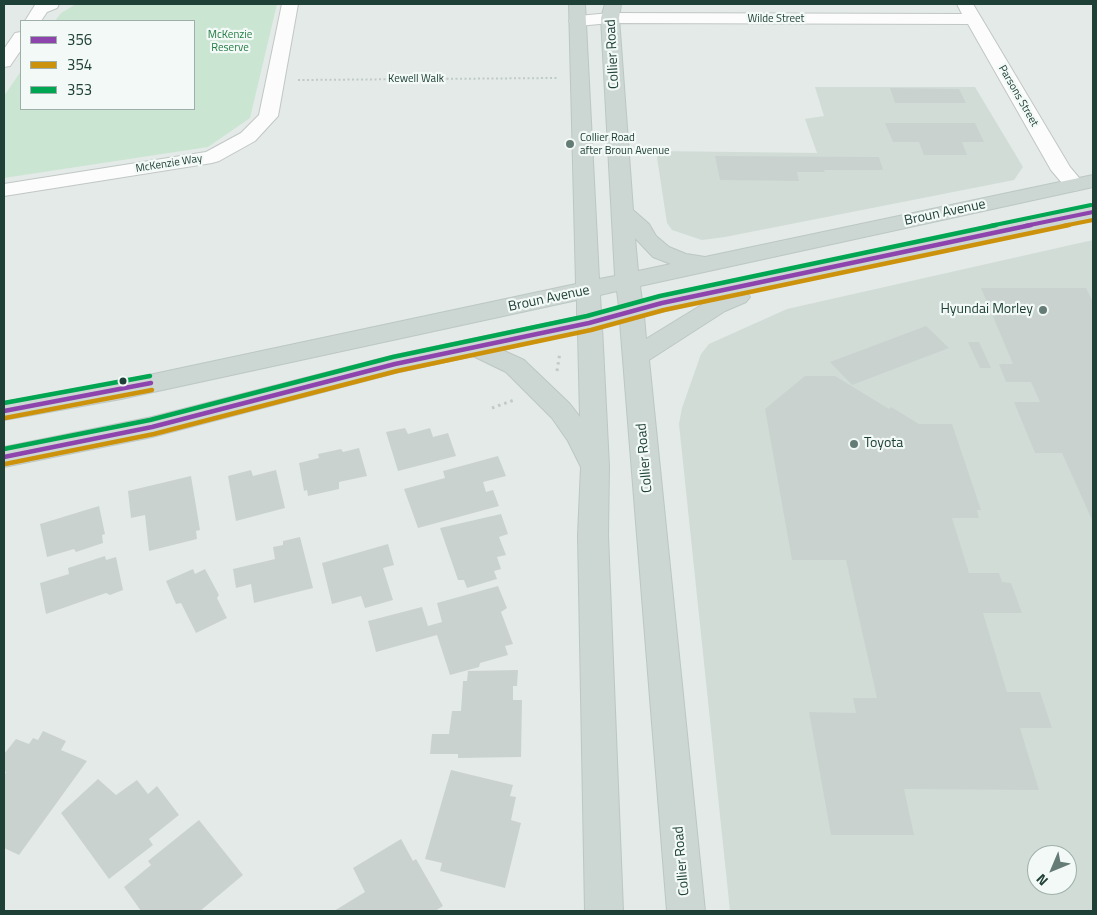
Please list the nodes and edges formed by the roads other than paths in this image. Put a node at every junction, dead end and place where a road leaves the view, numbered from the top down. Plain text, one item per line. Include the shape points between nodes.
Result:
1 (51, 4) edge
2 (290, 4) edge
3 (611, 11) edge
4 (577, 12) edge
5 (969, 12) edge
6 (33, 20) edge
7 (20, 38) edge
8 (4, 62) edge
9 (1084, 183) edge
10 (4, 190) edge
11 (622, 212) junction
12 (1093, 212) edge
13 (705, 264) junction
14 (792, 275) junction
15 (587, 290) junction
16 (629, 297) junction
17 (590, 323) junction
18 (478, 348) junction
19 (636, 357) junction
20 (4, 411) edge
21 (4, 457) edge
22 (595, 466) junction
23 (604, 911) edge
24 (686, 911) edge

1 - 6 street via 41,9
2 - 10 street, McKenzie Way via 268,116 248,138 212,157
3 - 4 street, Wilde Street
3 - 5 street, Wilde Street
3 - 11 main road, Collier Road
4 - 15 main road
5 - 9 street, Parsons Street via 1061,170
7 - 8 street
9 - 13 main road, Broun Avenue
11 - 13 main road via 661,252
11 - 16 main road, Collier Road
12 - 14 main road, Broun Avenue
13 - 16 main road, Broun Avenue
14 - 16 main road, Broun Avenue
14 - 19 main road via 717,306
15 - 16 main road, Broun Avenue
15 - 17 main road
15 - 20 main road, Broun Avenue via 141,386
16 - 17 main road, Broun Avenue
16 - 19 main road, Collier Road
17 - 18 main road, Broun Avenue
17 - 22 main road
18 - 21 main road, Broun Avenue via 395,364 143,429
18 - 22 main road via 515,366 540,389 579,436
19 - 24 main road, Collier Road
22 - 23 main road via 593,535

